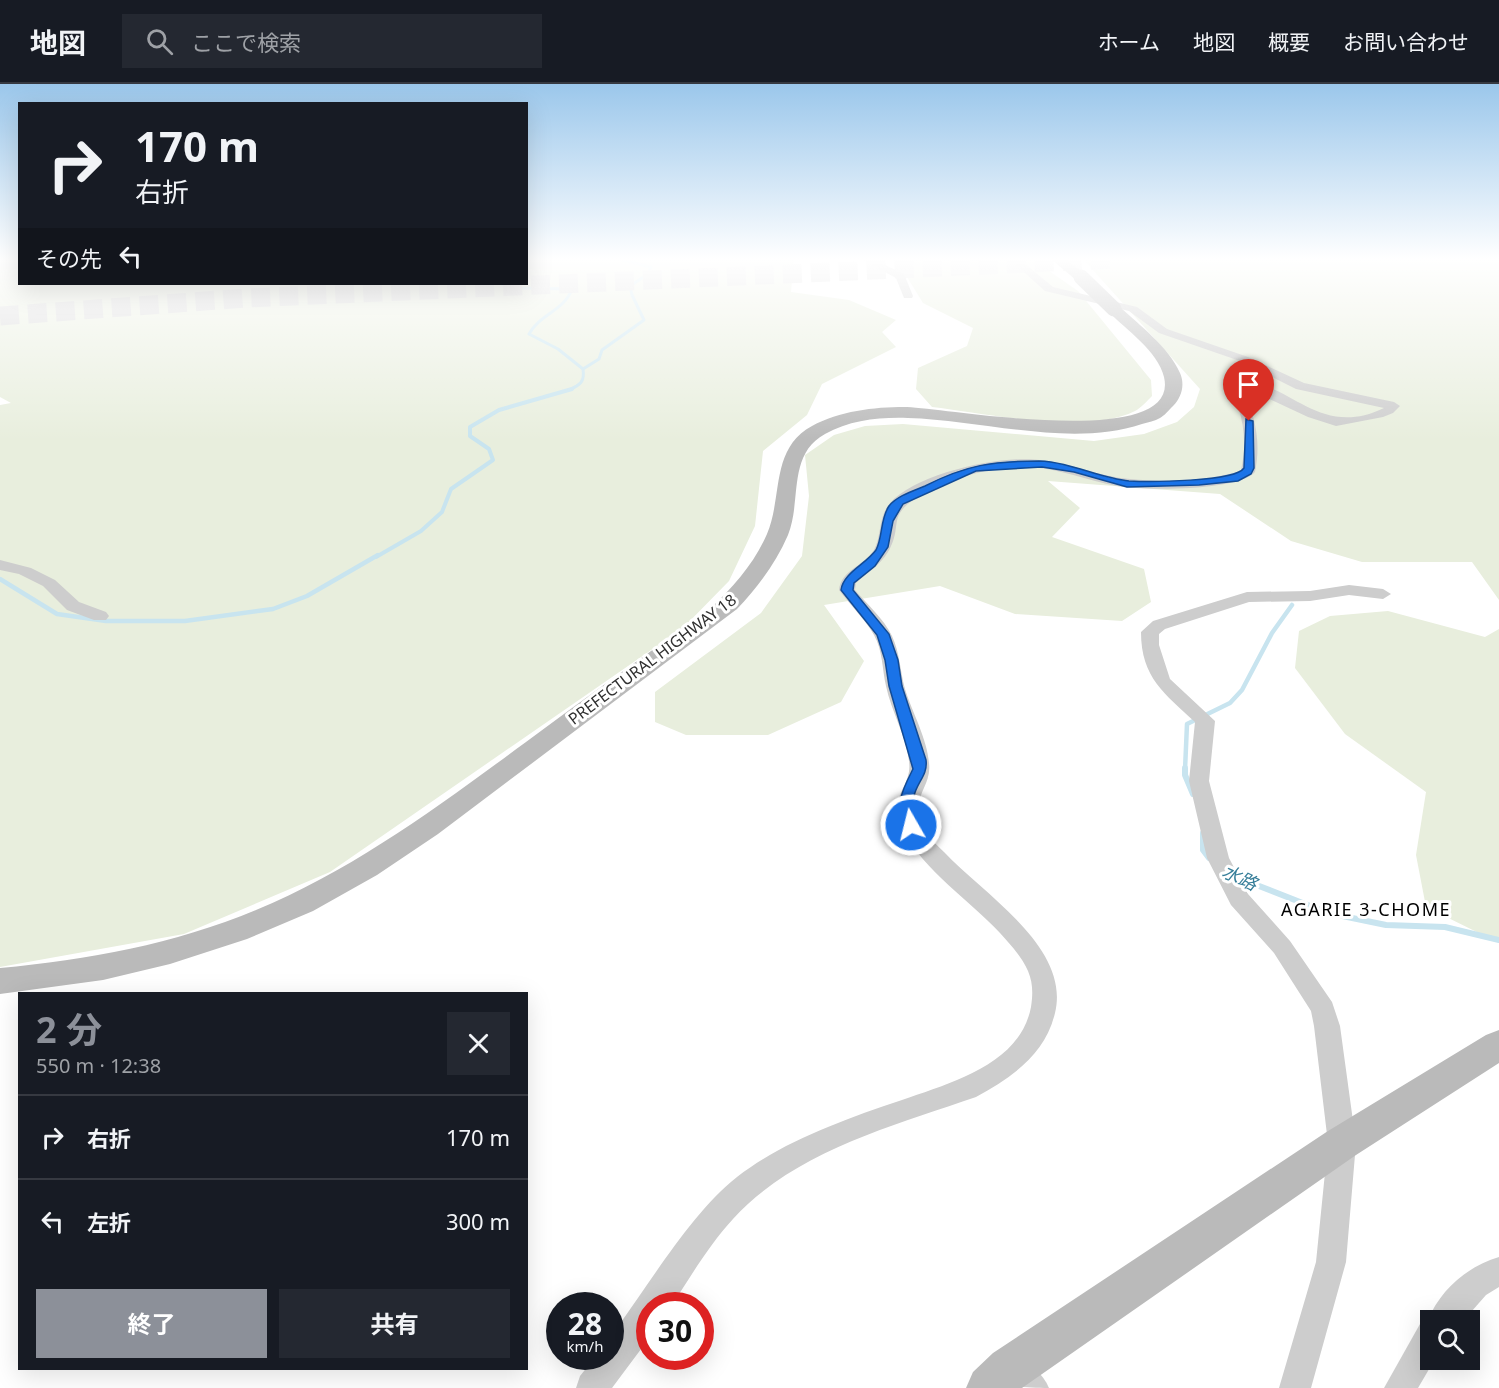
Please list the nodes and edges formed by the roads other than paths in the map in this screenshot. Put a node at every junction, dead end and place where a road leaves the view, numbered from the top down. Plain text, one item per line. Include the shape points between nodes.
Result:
1 (1124, 320) edge
2 (1147, 320) edge
3 (0, 565) edge
4 (1383, 594) dead end
5 (100, 616) dead end
6 (0, 981) edge
7 (1499, 1044) edge
8 (1342, 1143) junction
9 (1499, 1272) edge
10 (662, 1292) edge
11 (1453, 1310) edge
12 (636, 1329) edge
13 (1420, 1354) edge
14 (1010, 1382) edge
15 (592, 1388) edge
16 (1295, 1388) edge
17 (1400, 1388) edge

1 - 6 main road, PREFECTURAL HIGHWAY 18, bridge via 1171,372 1172,394 1167,404 1154,413 1117,425 1080,428 919,413 871,415 834,423 808,437 791,458 782,520 763,563 740,592 717,614 421,833 335,886 243,929 122,964
2 - 10 street via 1163,332 1244,359 1300,386 1394,406 1369,416 1335,422 1241,384 1236,390 1249,421 1250,463 1248,472 1238,478 1127,484 1042,464 987,465 933,485 894,507 883,547 848,582 847,590 883,634 892,660 895,686 919,760 920,769 907,796 911,825 952,876 1000,919 1036,962 1045,986 1041,1022 1023,1051 985,1079 830,1138 750,1185 723,1208
3 - 5 street via 49,583 73,606
4 - 8 street via 1349,590 1310,596 1247,597 1159,625 1150,632 1150,645 1162,681 1205,721 1199,781 1218,858 1239,899 1282,946 1323,1009
7 - 8 main road
8 - 14 main road
8 - 16 street via 1331,1263
9 - 11 street via 1473,1286
12 - 15 street
13 - 17 street

